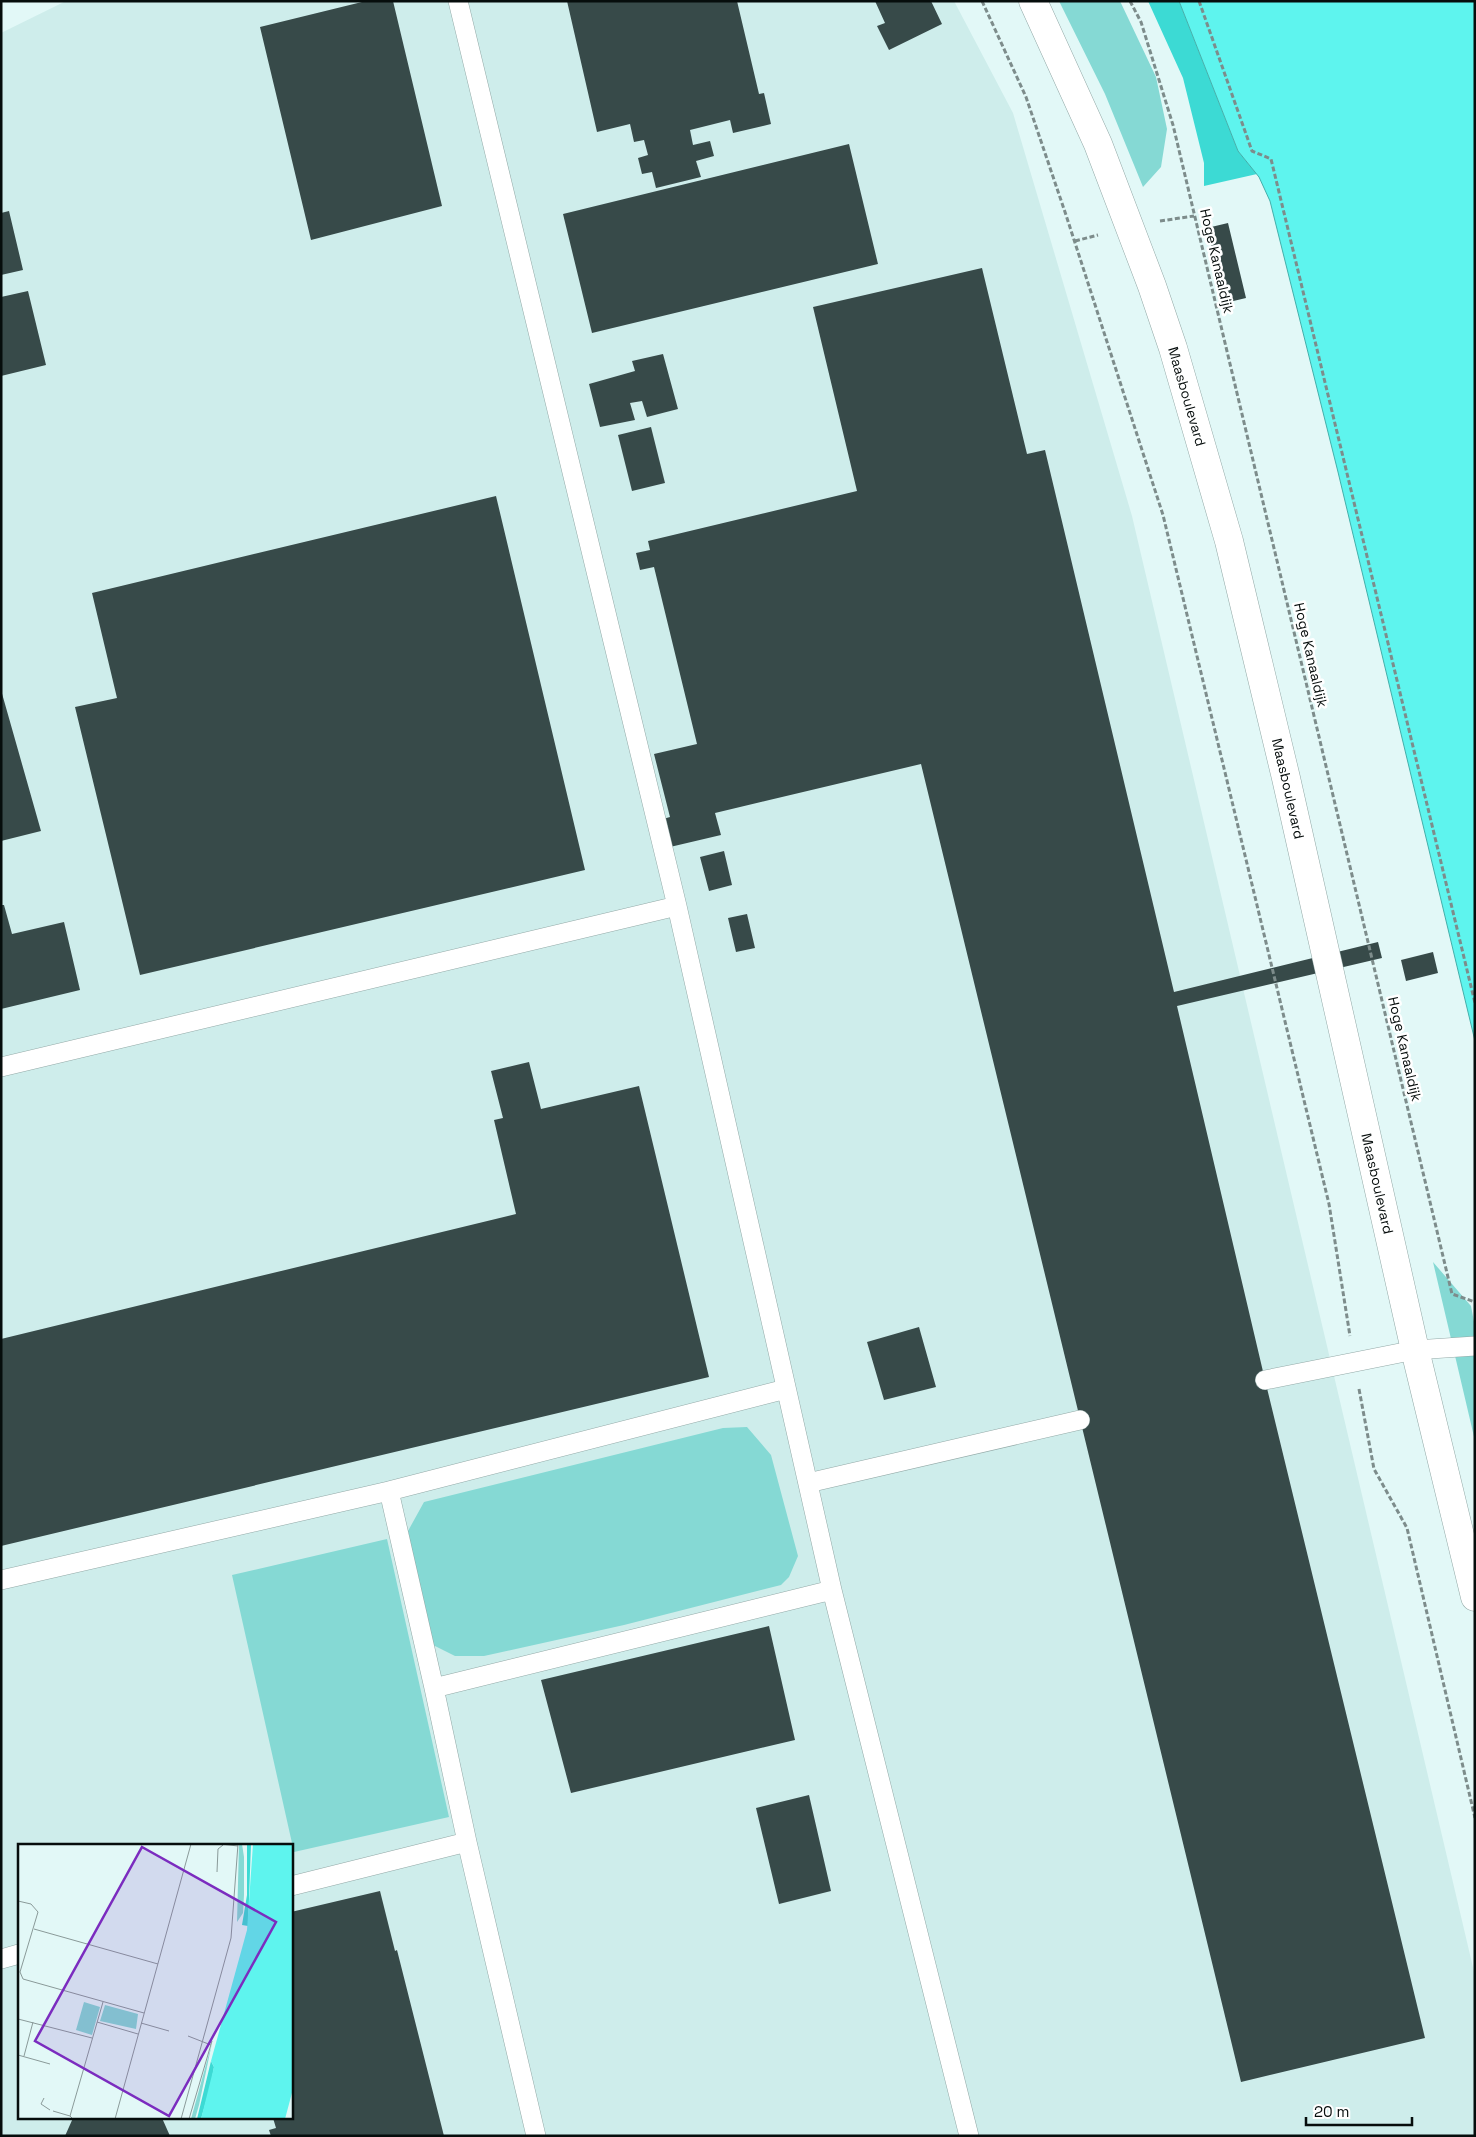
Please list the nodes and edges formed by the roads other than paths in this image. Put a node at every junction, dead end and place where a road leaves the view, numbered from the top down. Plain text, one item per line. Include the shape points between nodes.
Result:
1 (458, 1) edge
2 (1034, 1) edge
3 (677, 906) junction
4 (1, 1067) edge
5 (1475, 1346) edge
6 (1415, 1350) junction
7 (1265, 1380) dead end
8 (786, 1389) junction
9 (1080, 1420) dead end
10 (808, 1484) junction
11 (389, 1491) junction
12 (1, 1580) edge
13 (832, 1590) junction
14 (1475, 1598) edge
15 (434, 1688) junction
16 (467, 1842) junction
17 (292, 1886) edge
18 (18, 1954) edge
19 (1, 1959) edge
20 (536, 2136) edge
21 (969, 2136) edge

1 - 3 lane
2 - 6 street, Maasboulevard via 1098,144 1152,286 1229,541
3 - 4 lane
3 - 8 lane
5 - 6 lane
6 - 7 lane
6 - 14 street, Maasboulevard
8 - 10 lane
8 - 11 lane
9 - 10 lane
10 - 13 lane
11 - 12 lane
11 - 15 lane
13 - 15 lane
13 - 21 lane
15 - 16 lane
16 - 17 lane
16 - 20 lane
18 - 19 lane

